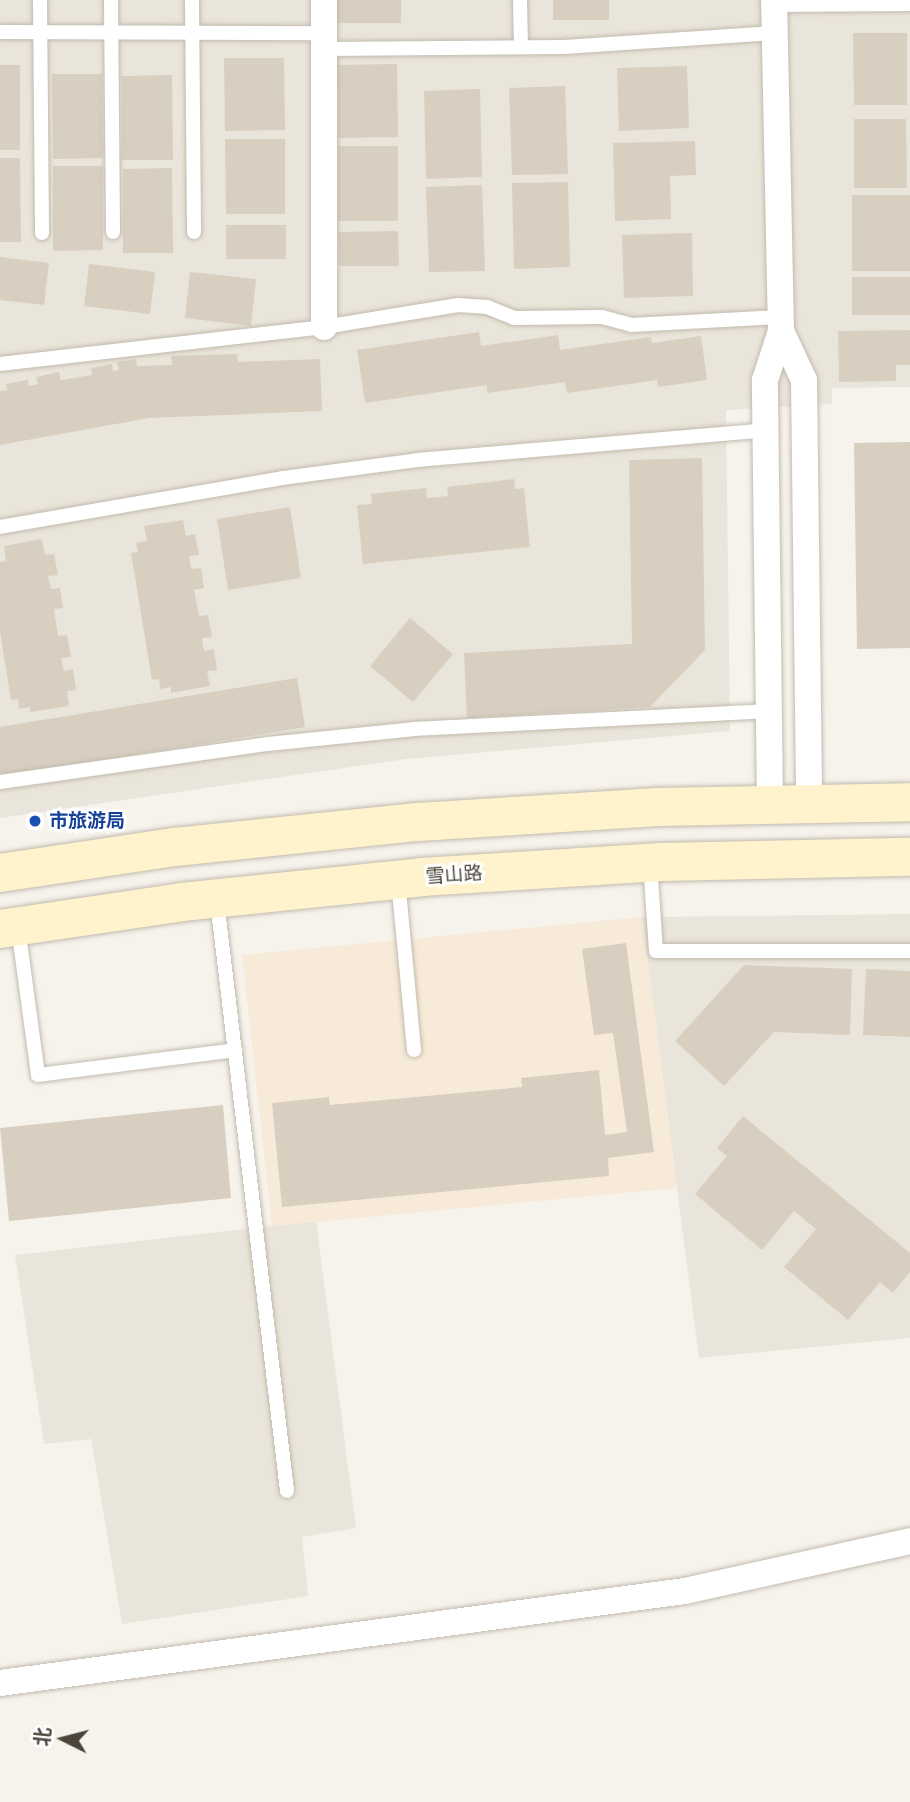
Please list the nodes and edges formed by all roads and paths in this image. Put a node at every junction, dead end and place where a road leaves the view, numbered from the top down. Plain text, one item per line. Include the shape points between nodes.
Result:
1 (40, 0) edge
2 (111, 0) edge
3 (192, 0) edge
4 (324, 0) edge
5 (520, 0) edge
6 (774, 3) edge
7 (910, 4) edge
8 (0, 32) edge
9 (41, 32) junction
10 (112, 33) junction
11 (193, 33) junction
12 (775, 33) junction
13 (324, 41) junction
14 (521, 47) junction
15 (194, 232) dead end
16 (42, 233) dead end
17 (113, 233) dead end
18 (780, 324) junction
19 (324, 327) junction
20 (0, 364) edge
21 (765, 430) junction
22 (0, 527) edge
23 (769, 712) junction
24 (0, 782) edge
25 (910, 802) edge
26 (809, 803) junction
27 (770, 804) junction
28 (910, 858) edge
29 (650, 863) junction
30 (0, 873) edge
31 (398, 879) junction
32 (217, 898) junction
33 (9, 928) edge
34 (910, 951) edge
35 (235, 1050) junction
36 (414, 1050) dead end
37 (287, 1491) dead end
38 (910, 1541) edge
39 (0, 1683) edge

1 - 9 lane
2 - 10 lane
3 - 11 lane
4 - 13 street
5 - 14 lane
6 - 7 lane
6 - 12 street
8 - 9 lane
9 - 10 lane
9 - 16 lane
10 - 11 lane
10 - 17 lane
11 - 13 lane
11 - 15 lane
12 - 14 lane
12 - 18 street
13 - 14 lane
13 - 19 street
18 - 19 lane via 631,325 601,317 514,318 487,307 458,305
18 - 21 street via 765,380
18 - 26 street via 804,380
19 - 20 lane
21 - 22 lane via 418,460 283,478
21 - 23 street
23 - 24 lane via 415,729 241,747
23 - 27 street
25 - 26 main road
26 - 27 main road
27 - 30 main road via 404,823 175,847
28 - 29 main road, 雪山路
29 - 31 main road, 雪山路
29 - 34 lane via 656,951
31 - 32 main road, 雪山路
31 - 36 lane
32 - 33 main road, 雪山路
32 - 35 lane
33 - 35 lane via 38,1075
35 - 37 lane
38 - 39 street via 685,1591

